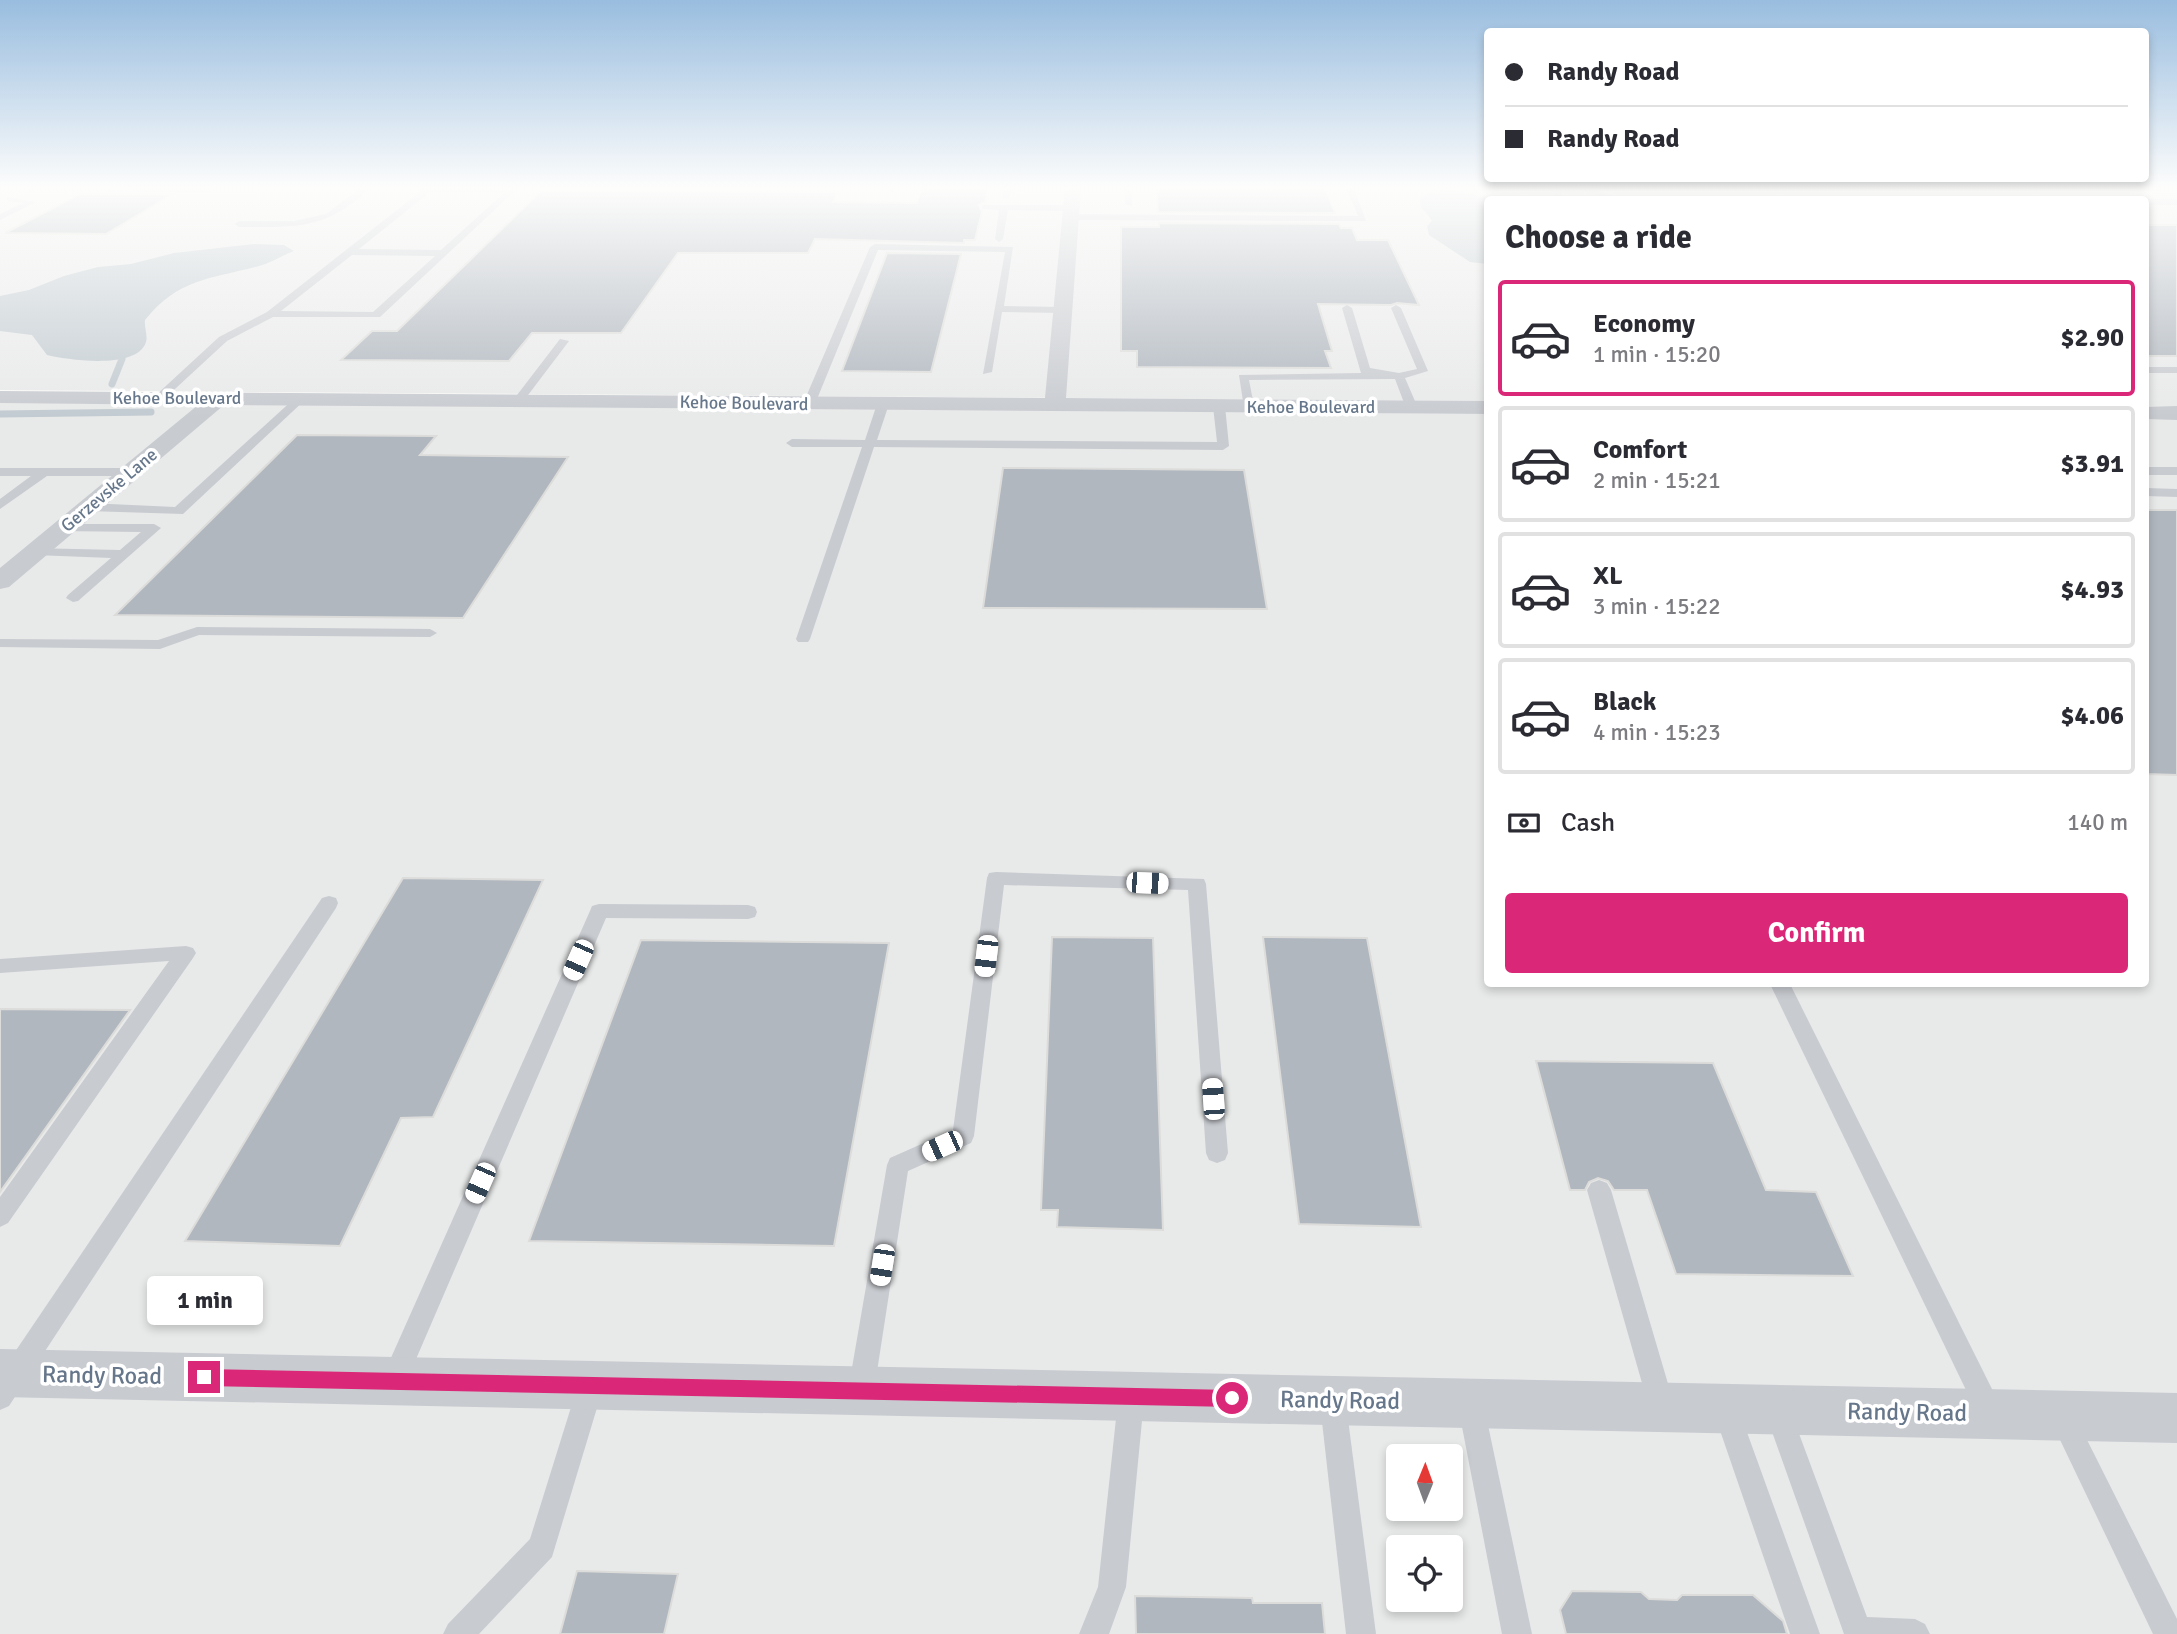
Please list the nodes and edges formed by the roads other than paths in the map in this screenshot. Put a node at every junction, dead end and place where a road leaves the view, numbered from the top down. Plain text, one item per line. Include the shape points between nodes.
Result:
1 (335, 264) edge
2 (431, 264) edge
3 (868, 264) edge
4 (1007, 264) edge
5 (1067, 264) edge
6 (1347, 308) dead end
7 (1396, 308) dead end
8 (998, 309) junction
9 (1063, 310) junction
10 (271, 314) junction
11 (564, 341) dead end
12 (2149, 370) edge
13 (2177, 370) edge
14 (987, 372) dead end
15 (1399, 376) junction
16 (0, 397) edge
17 (159, 398) junction
18 (218, 399) junction
19 (300, 399) junction
20 (519, 401) junction
21 (809, 404) junction
22 (883, 404) junction
23 (1055, 405) junction
24 (1219, 406) junction
25 (1248, 407) junction
26 (1412, 408) junction
27 (1484, 408) edge
28 (2149, 413) edge
29 (2177, 414) edge
30 (792, 443) dead end
31 (869, 444) junction
32 (2149, 471) edge
33 (2177, 471) edge
34 (0, 472) edge
35 (44, 472) junction
36 (131, 472) junction
37 (2149, 492) edge
38 (2177, 493) edge
39 (0, 505) edge
40 (88, 508) junction
41 (139, 509) junction
42 (64, 528) junction
43 (119, 528) junction
44 (35, 551) junction
45 (91, 553) junction
46 (123, 554) junction
47 (0, 581) edge
48 (73, 598) dead end
49 (430, 633) dead end
50 (803, 639) dead end
51 (0, 643) edge
52 (329, 903) dead end
53 (748, 912) dead end
54 (0, 965) edge
55 (1781, 987) edge
56 (1217, 1153) dead end
57 (1599, 1190) dead end
58 (0, 1216) edge
59 (5, 1381) edge
60 (394, 1382) junction
61 (591, 1385) junction
62 (861, 1391) junction
63 (1132, 1396) junction
64 (1332, 1400) junction
65 (1470, 1403) junction
66 (1662, 1407) junction
67 (1725, 1408) junction
68 (1777, 1409) junction
69 (1991, 1413) junction
70 (2061, 1415) junction
71 (2173, 1424) edge
72 (458, 1634) edge
73 (1094, 1634) edge
74 (1361, 1634) edge
75 (1517, 1634) edge
76 (1805, 1634) edge
77 (1915, 1634) edge
78 (2169, 1634) edge

1 - 10 lane
2 - 10 lane via 376,315
3 - 21 lane
4 - 8 lane
5 - 9 street
6 - 15 lane via 1365,371
7 - 15 lane via 1423,372
8 - 9 lane
8 - 14 lane
9 - 23 street
10 - 17 lane via 223,339
11 - 20 lane
12 - 13 lane
15 - 25 lane via 1243,377
15 - 26 lane
16 - 17 street, Kehoe Boulevard
17 - 18 street, Kehoe Boulevard
18 - 19 street, Kehoe Boulevard
18 - 36 street, Gerzevske Lane
19 - 20 street, Kehoe Boulevard
19 - 41 lane via 178,511
20 - 21 street, Kehoe Boulevard
21 - 22 street, Kehoe Boulevard
22 - 23 street, Kehoe Boulevard
22 - 31 lane
23 - 24 street, Kehoe Boulevard
24 - 25 street, Kehoe Boulevard
24 - 31 lane via 1223,446
25 - 26 street, Kehoe Boulevard
26 - 27 street, Kehoe Boulevard
28 - 29 street
30 - 31 lane
31 - 50 lane
32 - 33 lane
34 - 35 lane
35 - 36 lane
35 - 39 lane
36 - 40 street, Gerzevske Lane
37 - 38 lane
40 - 41 lane
40 - 42 street, Gerzevske Lane
41 - 43 lane
42 - 43 lane
42 - 44 street, Gerzevske Lane
43 - 45 lane
43 - 46 lane via 154,528
44 - 45 lane
44 - 47 street, Gerzevske Lane
45 - 46 lane
46 - 48 lane
49 - 51 lane via 197,631 160,645
52 - 59 lane
53 - 60 lane via 599,911
54 - 58 lane via 186,953
55 - 69 lane
56 - 62 lane via 1197,884 996,878 963,1136 898,1166
57 - 66 lane
59 - 60 street, Randy Road
60 - 61 street, Randy Road
61 - 62 street, Randy Road
61 - 72 lane via 542,1547
62 - 63 street, Randy Road
63 - 64 street, Randy Road
63 - 73 lane via 1112,1587
64 - 65 street, Randy Road
64 - 74 lane
65 - 66 street, Randy Road
65 - 75 lane
66 - 67 street, Randy Road
67 - 68 street, Randy Road
67 - 76 lane
68 - 69 street, Randy Road
68 - 77 lane via 1858,1631
69 - 70 street, Randy Road
70 - 71 street, Randy Road
70 - 78 lane

